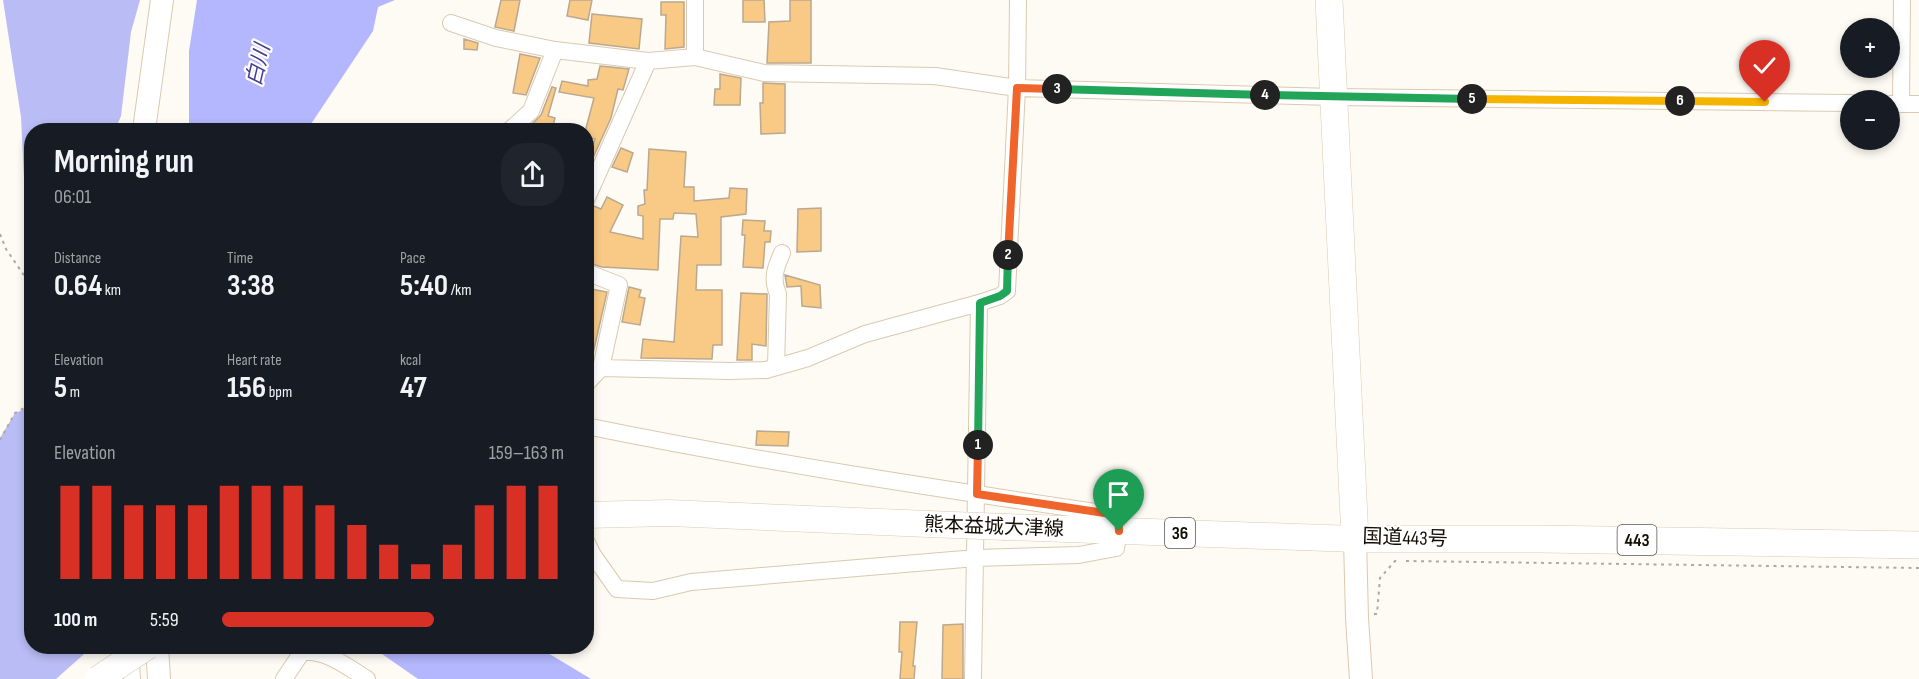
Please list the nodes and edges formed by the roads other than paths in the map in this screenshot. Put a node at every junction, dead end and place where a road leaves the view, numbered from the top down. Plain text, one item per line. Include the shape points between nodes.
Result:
1 (162, 0) edge
2 (695, 0) edge
3 (1018, 0) edge
4 (1329, 0) edge
5 (1902, 0) edge
6 (450, 23) dead end
7 (555, 50) junction
8 (695, 57) junction
9 (648, 62) junction
10 (1017, 88) junction
11 (1896, 90) edge
12 (1333, 97) junction
13 (1840, 103) edge
14 (1900, 104) edge
15 (1919, 104) edge
16 (145, 123) edge
17 (518, 123) edge
18 (594, 182) edge
19 (782, 253) dead end
20 (594, 275) edge
21 (980, 303) junction
22 (776, 366) junction
23 (601, 368) junction
24 (594, 375) edge
25 (594, 428) edge
26 (977, 494) junction
27 (594, 515) edge
28 (1119, 531) junction
29 (1355, 539) junction
30 (1919, 545) edge
31 (594, 556) edge
32 (976, 558) junction
33 (130, 654) edge
34 (136, 654) edge
35 (157, 654) edge
36 (301, 654) edge
37 (326, 654) edge
38 (98, 679) edge
39 (132, 679) edge
40 (159, 679) edge
41 (284, 679) edge
42 (367, 679) edge
43 (973, 679) edge
44 (1361, 679) edge

1 - 16 main road
2 - 8 street
3 - 10 street
4 - 12 highway, 国道443号
5 - 11 street
6 - 7 street via 496,38
7 - 9 street
7 - 17 street via 531,111
8 - 9 street
8 - 10 street via 764,73 935,76
9 - 18 street
10 - 12 street
10 - 21 street via 1007,291
12 - 13 street
12 - 29 highway, 国道443号
14 - 15 street
19 - 22 street via 774,284 778,294
20 - 23 street via 619,285
21 - 22 street via 865,334 808,358
21 - 26 street
22 - 23 street via 729,372
23 - 24 street
25 - 26 street
26 - 28 street via 1118,515
26 - 32 street
27 - 28 main road, 熊本益城大津線 / 36, bridge via 669,513
28 - 29 main road, 熊本益城大津線 / 36
28 - 32 street via 1116,548 1079,555
29 - 30 highway, 国道443号 / 443
29 - 44 main road
31 - 32 street via 617,589 652,591 691,582
32 - 43 street
33 - 39 street
34 - 38 main road, bridge
35 - 40 main road
36 - 41 street
37 - 42 street

